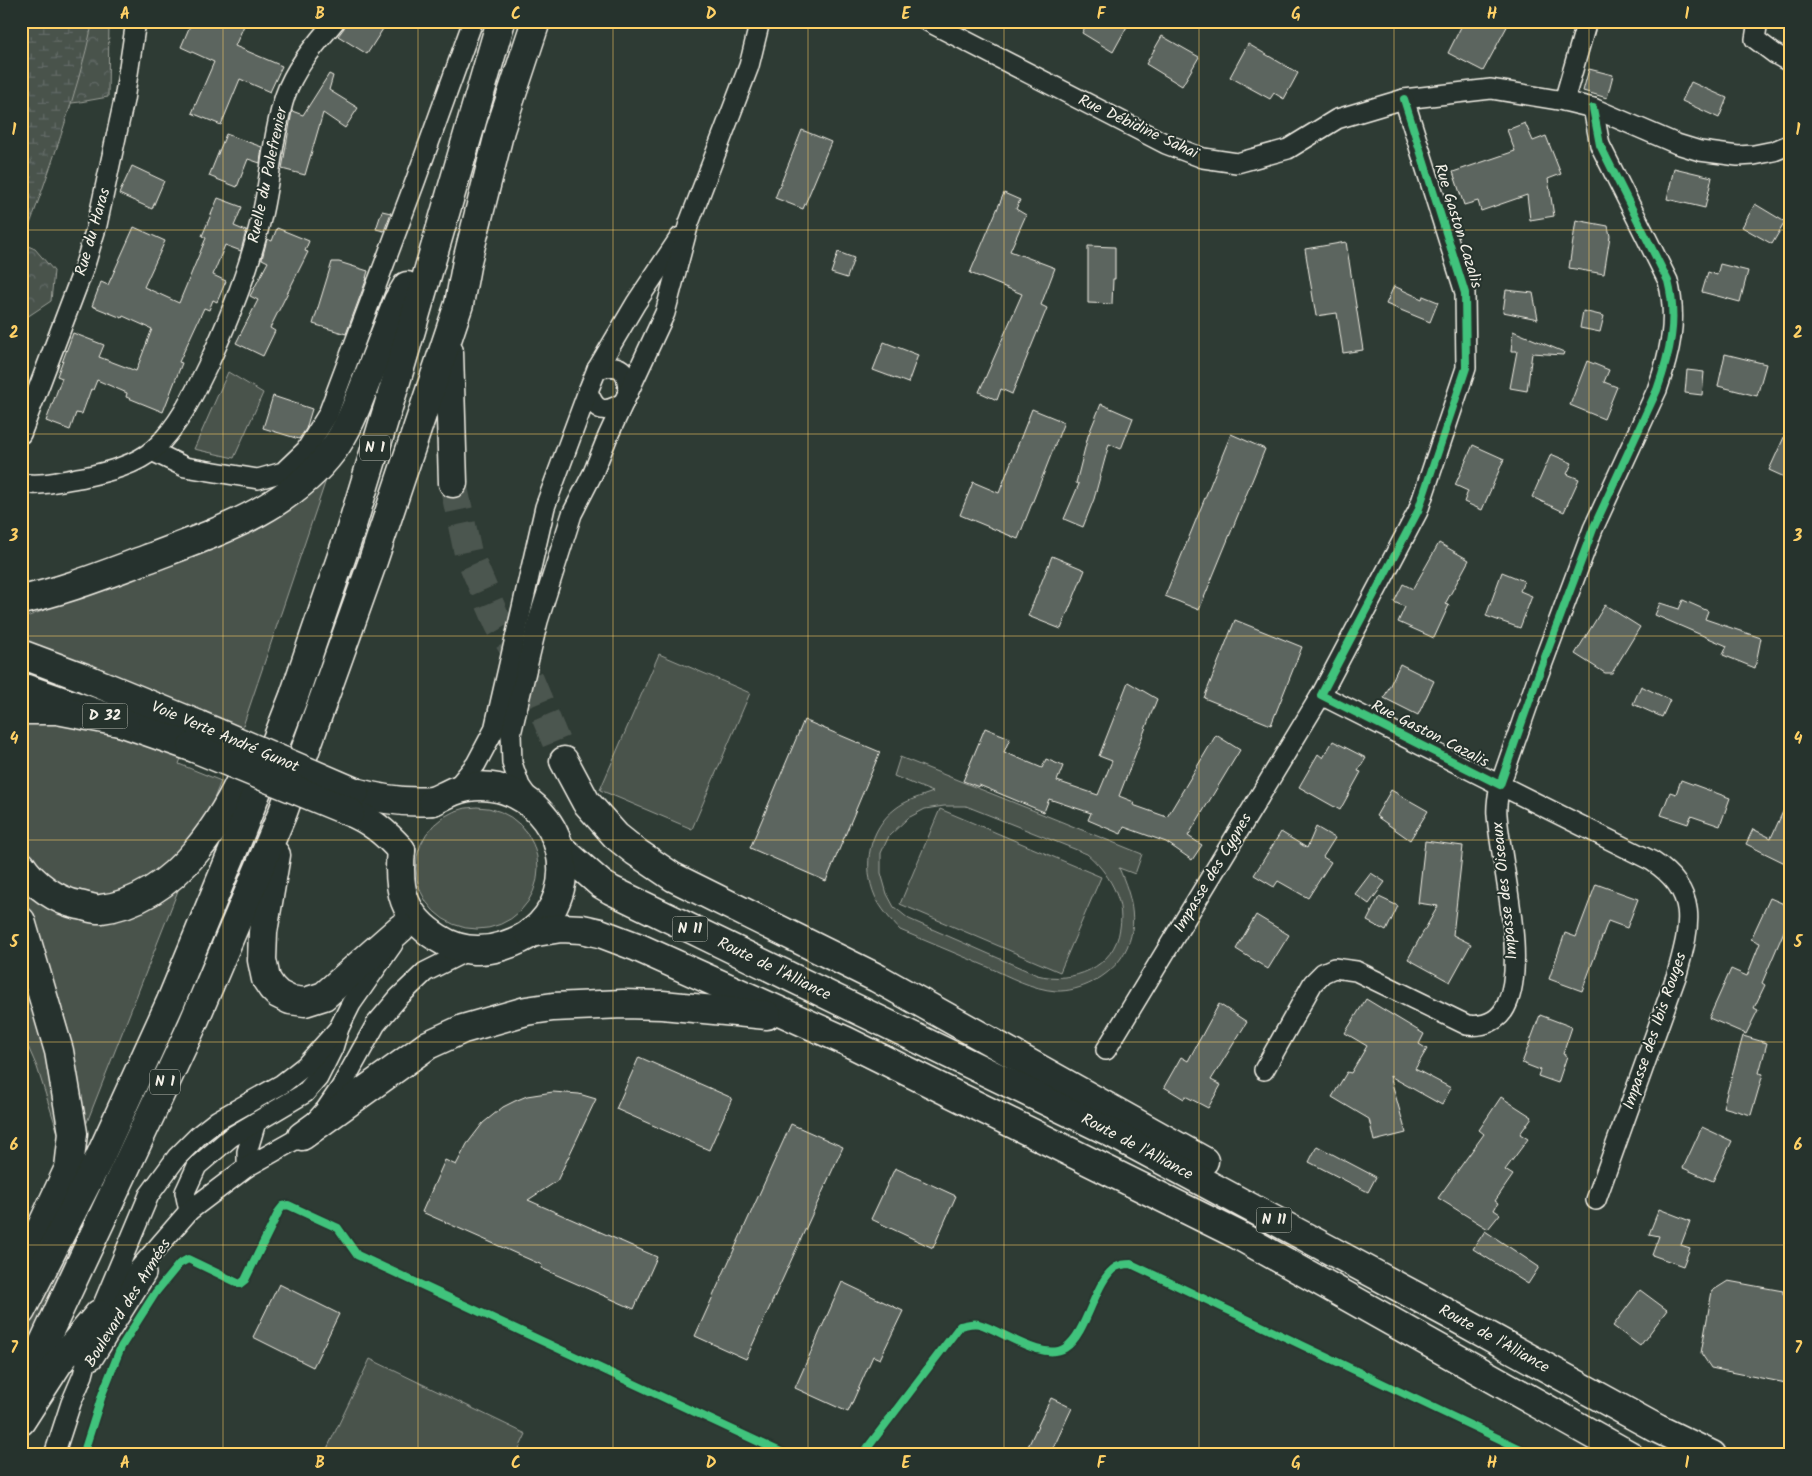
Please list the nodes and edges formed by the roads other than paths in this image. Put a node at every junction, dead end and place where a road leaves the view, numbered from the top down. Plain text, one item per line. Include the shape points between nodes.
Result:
1 (136, 21) edge
2 (335, 21) edge
3 (473, 21) edge
4 (492, 21) edge
5 (501, 21) edge
6 (536, 21) edge
7 (760, 21) edge
8 (926, 21) edge
9 (1587, 21) edge
10 (1758, 21) edge
11 (1791, 63) edge
12 (1404, 99) junction
13 (1564, 101) junction
14 (1593, 108) junction
15 (1791, 144) edge
16 (689, 223) junction
17 (407, 286) junction
18 (449, 335) junction
19 (597, 369) junction
20 (588, 391) junction
21 (626, 397) junction
22 (21, 434) edge
23 (152, 451) junction
24 (21, 483) edge
25 (453, 483) tunnel mouth
26 (21, 600) edge
27 (21, 654) edge
28 (21, 687) edge
29 (1321, 695) junction
30 (21, 710) edge
31 (125, 722) junction
32 (196, 736) junction
33 (564, 762) tunnel mouth
34 (1500, 785) junction
35 (444, 796) junction
36 (352, 802) junction
37 (532, 803) junction
38 (284, 812) junction
39 (560, 848) junction
40 (21, 865) edge
41 (405, 919) junction
42 (21, 921) edge
43 (530, 933) junction
44 (469, 950) junction
45 (788, 1017) junction
46 (339, 1028) junction
47 (1106, 1050) dead end
48 (1264, 1070) dead end
49 (256, 1122) junction
50 (302, 1136) junction
51 (247, 1167) junction
52 (1596, 1200) dead end
53 (189, 1211) junction
54 (173, 1230) junction
55 (21, 1271) edge
56 (21, 1311) edge
57 (99, 1314) junction
58 (1449, 1314) junction
59 (83, 1375) junction
60 (21, 1391) edge
61 (21, 1421) edge
62 (54, 1455) edge
63 (1629, 1455) edge
64 (1712, 1455) edge

1 - 22 street, Rue du Haras via 122,109 97,225
2 - 23 street, Ruelle du Palefrenier via 308,54 285,96 261,219 227,323 189,403 169,434
3 - 23 street via 328,414 306,450 283,472 258,479 185,467
4 - 17 main road
5 - 56 main road, N 1 via 350,532 294,696 171,1001 98,1160
6 - 18 main road, N 1 via 500,130
7 - 16 street via 749,66
8 - 12 street, Rue Débidine Sahaï via 1166,144 1203,158 1237,163 1288,148 1337,119
9 - 13 street
10 - 11 street via 1755,39
12 - 13 street, Rue Débidine Sahaï via 1491,89
12 - 29 street, Rue Gaston Cazalis via 1466,292 1466,368 1418,511
13 - 14 street, Rue Débidine Sahaï
14 - 15 street, Rue Débidine Sahaï via 1700,151 1754,155
14 - 34 street, Rue Gaston Cazalis via 1600,145 1668,281 1673,298 1673,327 1657,390 1593,530
16 - 19 street
16 - 21 street via 665,313
17 - 26 main road via 398,301 357,406 340,438 317,470 290,494 249,518 180,546 91,580
17 - 40 main road via 356,454 282,674 242,778 220,820 185,863 164,882 125,904 100,909 67,902 47,891
18 - 25 main road
18 - 38 main road, N 1
19 - 20 street
19 - 21 street via 609,366 625,372 628,377
20 - 21 street via 600,409 612,409
20 - 35 street via 545,507 494,730 476,764
21 - 37 street via 572,514 538,622 511,734 512,763 520,786
23 - 24 street, Ruelle du Palefrenier via 114,471 39,485
27 - 32 main road, Voie Verte André Gunot / D 32 via 85,678
28 - 31 main road, Voie Verte André Gunot / D 32
29 - 34 street, Rue Gaston Cazalis
29 - 47 street, Impasse des Cygnes
30 - 31 main road via 57,710
31 - 32 main road, Voie Verte André Gunot / D 32
32 - 36 main road, Voie Verte André Gunot / D 32, bridge
33 - 58 main road via 586,802 616,836 673,877 876,978 1273,1200
34 - 48 street, Impasse des Oiseaux via 1497,813 1514,965 1510,995 1500,1015 1485,1025 1467,1025 1356,971 1334,968 1313,983
34 - 52 street, Impasse des Ibis Rouges via 1652,861 1674,879 1686,900 1687,926 1677,974
35 - 36 main road, Voie Verte André Gunot / D 32 via 410,803 377,799
35 - 37 main road, Voie Verte André Gunot via 477,786 492,786 512,791
36 - 41 main road, Voie Verte André Gunot / D 32 via 401,850 399,873
37 - 39 main road via 552,828
38 - 41 main road via 263,932 262,960 266,978 278,994 305,1002 324,996
38 - 60 main road, N 1 via 192,1026
39 - 43 main road via 563,872 558,895 547,917
39 - 58 main road, Route de l'Alliance / N 11 via 611,890 1108,1131
41 - 44 main road via 417,922 447,944
41 - 46 street via 384,959
42 - 55 main road via 59,1051 73,1133 69,1168
43 - 44 main road via 490,950
43 - 45 main road, Route de l'Alliance / N 11 via 561,928 600,933
44 - 50 street via 425,972 399,997 376,1024 341,1088
45 - 50 main road via 623,1004 526,1011 463,1029 428,1045
45 - 63 main road, Route de l'Alliance / N 11 via 846,1042 1236,1234
46 - 49 street via 318,1078 305,1094
46 - 57 street, Boulevard des Armées via 305,1066 282,1084 218,1120 176,1157 150,1195
49 - 51 street via 246,1152
49 - 53 street via 230,1137 197,1166 185,1192
50 - 51 street
51 - 53 street
53 - 54 street
54 - 57 street
54 - 59 street, Boulevard des Armées
57 - 59 street, Boulevard des Armées
57 - 61 main road via 59,1362
58 - 64 main road, Route de l'Alliance / N 11 via 1658,1429
59 - 62 street, Boulevard des Armées

